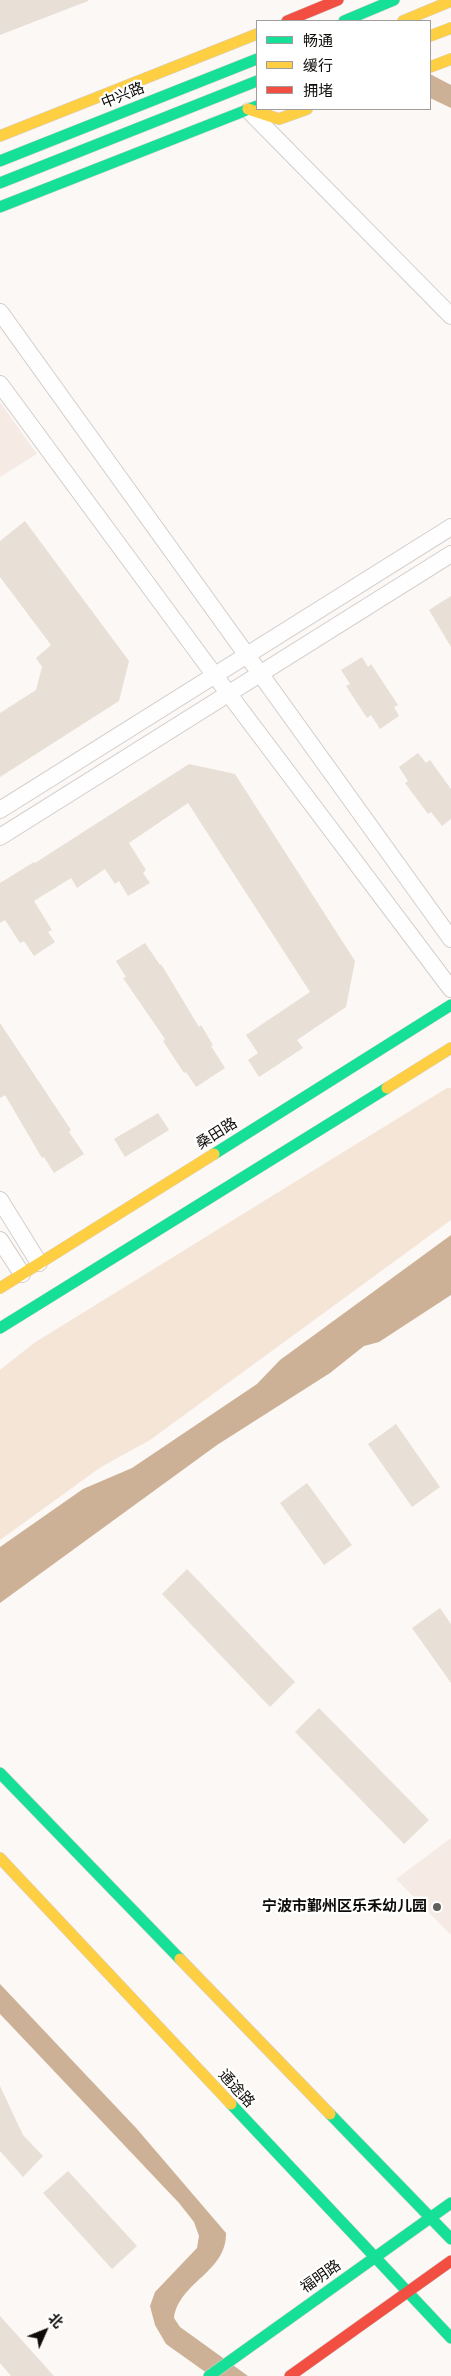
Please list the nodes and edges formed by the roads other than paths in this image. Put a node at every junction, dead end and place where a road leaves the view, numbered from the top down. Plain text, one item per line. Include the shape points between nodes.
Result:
1 (338, 0) edge
2 (394, 0) edge
3 (451, 1) edge
4 (289, 20) edge
5 (346, 20) edge
6 (407, 20) edge
7 (451, 28) edge
8 (256, 34) edge
9 (431, 36) edge
10 (256, 59) edge
11 (451, 59) edge
12 (431, 67) edge
13 (256, 81) edge
14 (252, 108) edge
15 (257, 110) edge
16 (304, 110) edge
17 (0, 136) edge
18 (0, 161) edge
19 (0, 182) edge
20 (0, 206) edge
21 (0, 312) edge
22 (451, 316) edge
23 (0, 384) edge
24 (451, 527) edge
25 (451, 554) edge
26 (246, 655) junction
27 (260, 674) junction
28 (214, 675) junction
29 (228, 694) junction
30 (0, 810) edge
31 (0, 837) edge
32 (451, 939) edge
33 (451, 989) edge
34 (451, 1005) edge
35 (451, 1048) edge
36 (0, 1200) edge
37 (0, 1240) edge
38 (40, 1263) junction
39 (22, 1274) junction
40 (0, 1288) edge
41 (0, 1328) edge
42 (0, 1773) edge
43 (0, 1858) edge
44 (451, 2203) edge
45 (431, 2218) junction
46 (451, 2239) edge
47 (374, 2258) junction
48 (451, 2262) edge
49 (407, 2292) junction
50 (451, 2338) edge
51 (209, 2376) edge
52 (290, 2376) edge

1 - 4 main road
2 - 5 main road
3 - 6 main road
7 - 9 main road
8 - 17 main road
10 - 18 main road, 中兴路
11 - 12 main road
13 - 19 main road
14 - 20 main road
14 - 22 street
15 - 16 main road via 279,119
21 - 26 street
23 - 28 street
24 - 26 street
25 - 27 street
26 - 27 street
26 - 28 street
27 - 29 street
27 - 32 street
28 - 29 street
28 - 30 street
29 - 31 street
29 - 33 street
34 - 38 main road, 桑田路
35 - 41 main road
36 - 38 street
37 - 39 street
38 - 39 main road, 桑田路
39 - 40 main road, 桑田路
42 - 45 main road
43 - 47 main road, 通途路
44 - 45 main road, 福明路
45 - 46 main road
45 - 47 main road, 福明路
47 - 49 main road, 通途路
47 - 51 main road, 福明路
48 - 49 main road
49 - 50 main road, 通途路
49 - 52 main road

